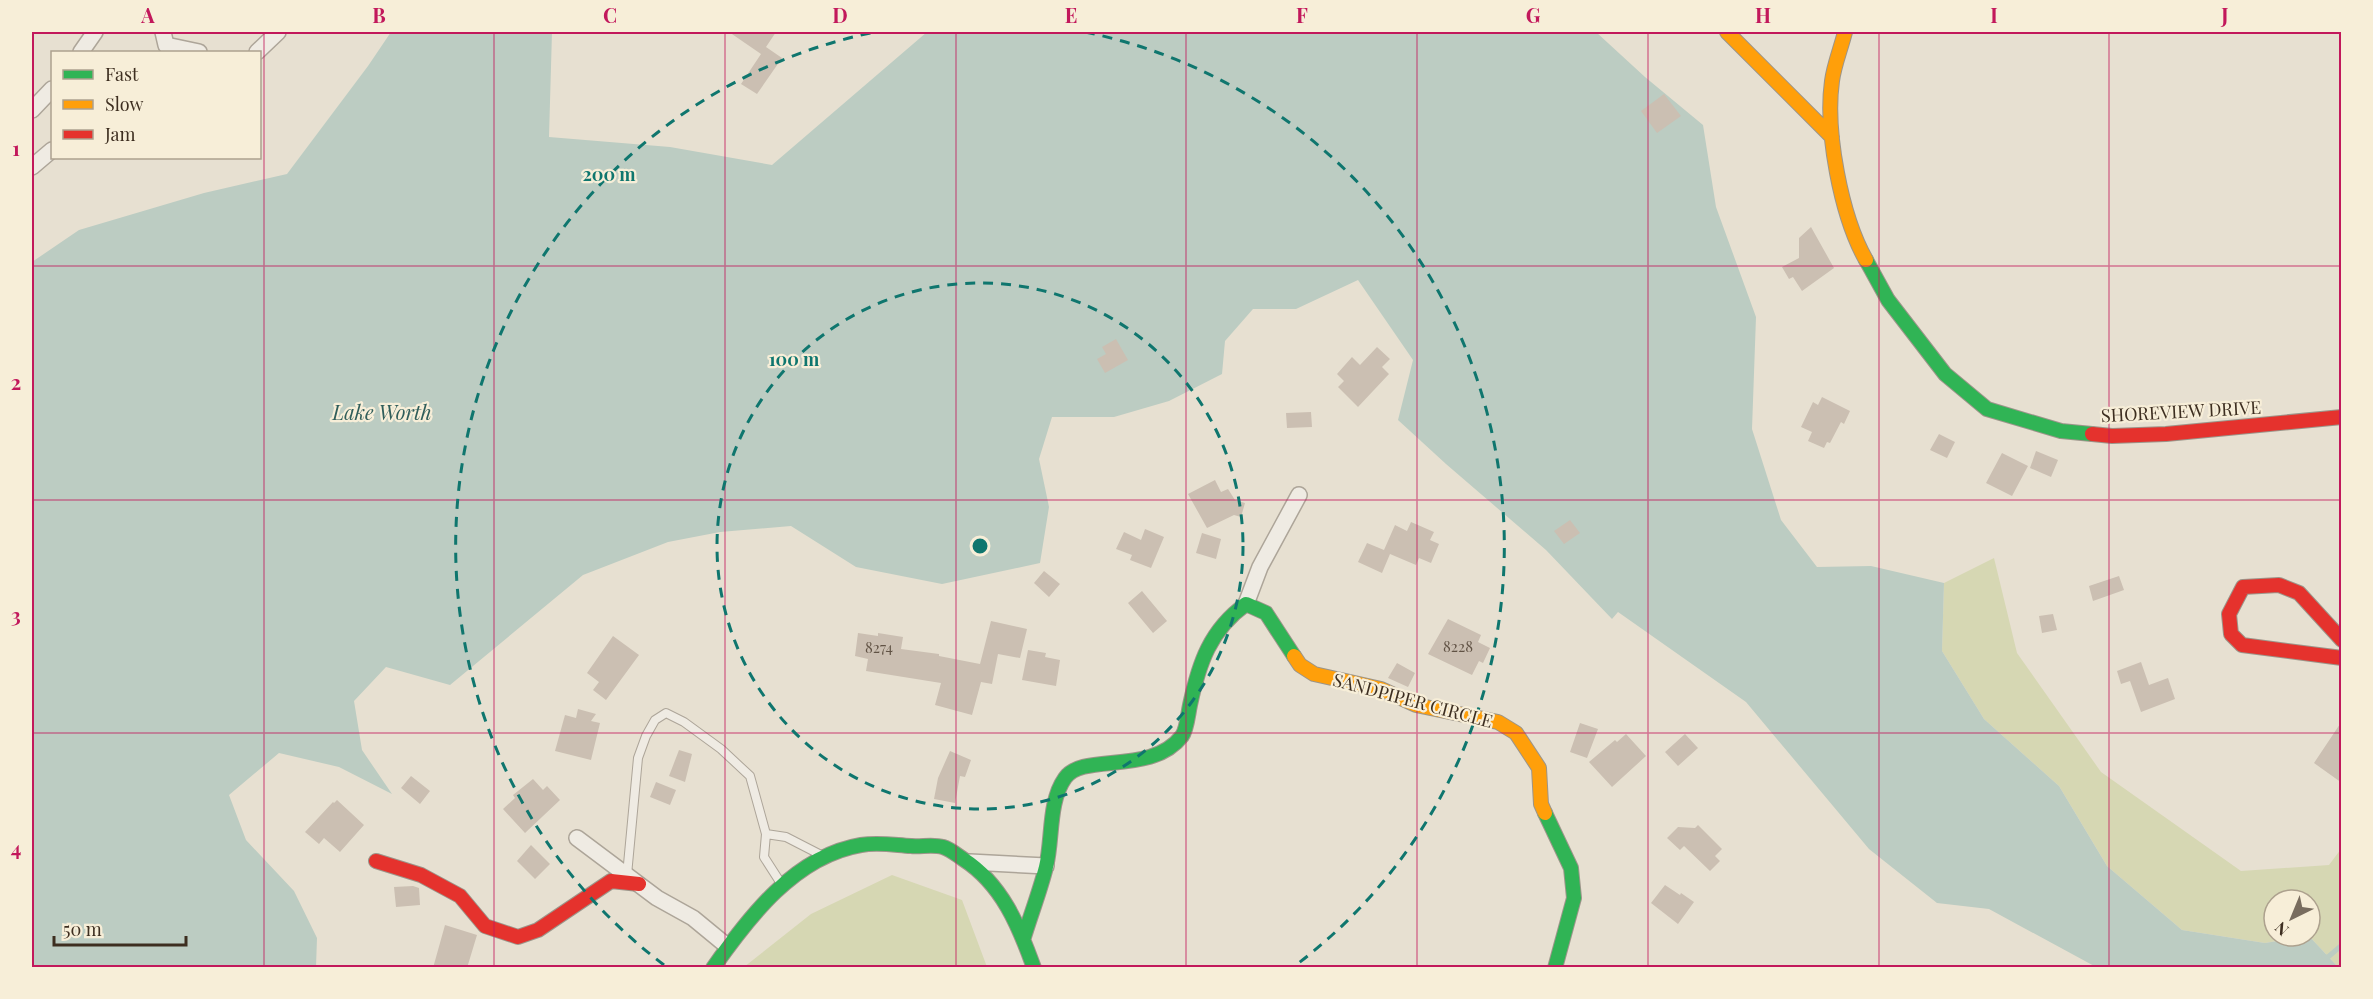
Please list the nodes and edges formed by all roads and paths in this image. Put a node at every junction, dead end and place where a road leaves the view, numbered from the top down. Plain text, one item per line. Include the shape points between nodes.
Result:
1 (95, 32) edge
2 (278, 32) edge
3 (1728, 32) edge
4 (1845, 32) edge
5 (162, 43) edge
6 (82, 51) edge
7 (195, 51) edge
8 (258, 51) edge
9 (51, 90) edge
10 (32, 110) edge
11 (1832, 138) junction
12 (51, 151) edge
13 (32, 167) edge
14 (2342, 417) edge
15 (1299, 495) dead end
16 (1246, 603) junction
17 (2342, 640) edge
18 (2342, 658) edge
19 (766, 834) junction
20 (577, 838) dead end
21 (825, 857) junction
22 (376, 861) dead end
23 (970, 862) junction
24 (1046, 866) junction
25 (633, 880) junction
26 (783, 886) junction
27 (1024, 937) junction
28 (727, 946) junction
29 (713, 968) edge
30 (1034, 968) edge
31 (1555, 968) edge

1 - 6 street
2 - 8 street
3 - 11 street
4 - 11 street, SHOREVIEW DRIVE via 1832,81
5 - 7 street
9 - 10 street
11 - 14 street, SHOREVIEW DRIVE via 1847,214 1862,254 1888,300 1945,374 1987,409 2061,431 2112,436
12 - 13 street
15 - 16 street via 1260,567
16 - 24 street via 1216,631 1199,670 1183,735 1177,742 1143,760 1082,766 1066,776 1057,794
16 - 31 street, SANDPIPER CIRCLE via 1266,613 1300,665 1314,675 1381,689 1416,705 1498,722 1516,733 1539,768 1542,804 1571,868 1574,898
17 - 18 street via 2299,593 2279,585 2243,587 2229,614 2230,634 2242,645
19 - 21 lane via 786,837
19 - 25 lane via 750,776 721,749 666,712 655,720 638,758
19 - 26 lane via 764,857
20 - 25 street
21 - 23 street via 854,846 889,844 944,847
21 - 26 street
22 - 25 street via 421,875 460,896 485,926 518,937 538,930 611,881
23 - 24 street
23 - 27 street via 991,882
24 - 27 street
25 - 28 street via 693,918
26 - 28 street
27 - 30 street
28 - 29 street

